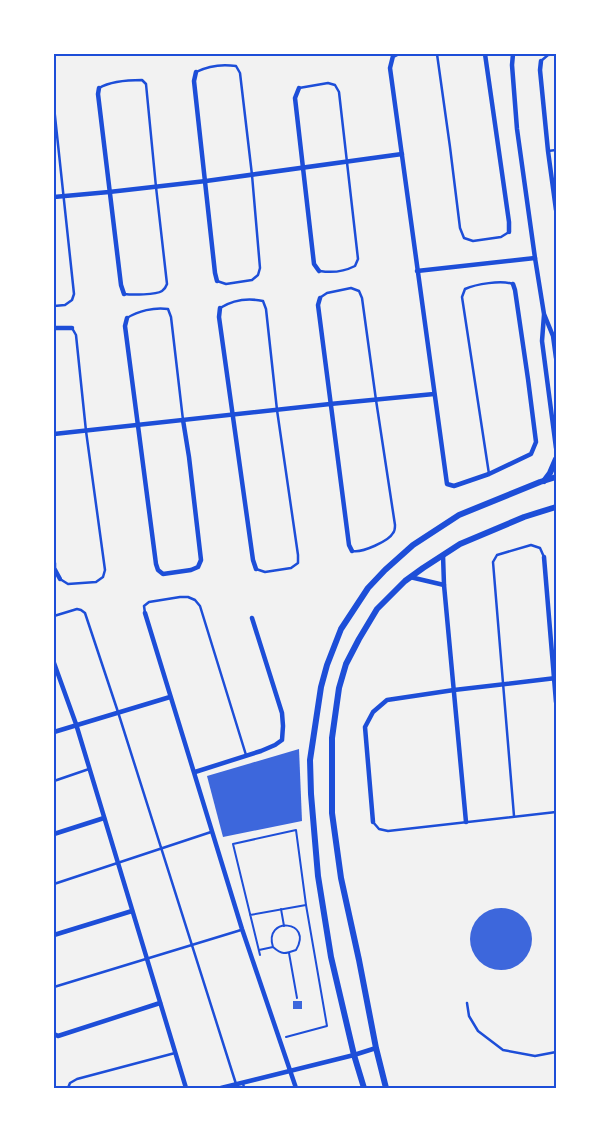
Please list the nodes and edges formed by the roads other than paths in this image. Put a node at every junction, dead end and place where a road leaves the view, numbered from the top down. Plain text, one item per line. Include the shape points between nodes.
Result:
1 (396, 54) edge
2 (437, 54) edge
3 (485, 54) edge
4 (513, 54) edge
5 (556, 54) edge
6 (541, 61) joint
7 (196, 72) joint
8 (99, 88) joint
9 (299, 88) joint
10 (54, 107) edge
11 (556, 150) edge
12 (548, 151) junction
13 (402, 154) junction
14 (347, 162) junction
15 (304, 168) junction
16 (252, 175) junction
17 (206, 181) junction
18 (156, 187) junction
19 (109, 192) junction
20 (64, 195) junction
21 (54, 197) edge
22 (556, 210) edge
23 (509, 232) joint
24 (535, 258) junction
25 (318, 270) joint
26 (417, 271) junction
27 (217, 281) joint
28 (513, 284) joint
29 (124, 294) joint
30 (320, 298) joint
31 (54, 306) edge
32 (220, 308) joint
33 (544, 314) junction
34 (126, 318) joint
35 (54, 328) edge
36 (72, 328) joint
37 (556, 358) edge
38 (434, 394) junction
39 (376, 400) junction
40 (330, 404) junction
41 (278, 410) junction
42 (232, 415) junction
43 (183, 420) junction
44 (138, 425) junction
45 (86, 430) junction
46 (54, 434) edge
47 (556, 448) edge
48 (556, 458) edge
49 (489, 474) junction
50 (556, 477) edge
51 (544, 481) junction
52 (556, 507) edge
53 (352, 551) joint
54 (443, 555) junction
55 (544, 557) joint
56 (54, 563) edge
57 (256, 569) joint
58 (410, 578) junction
59 (60, 579) joint
60 (444, 585) junction
61 (145, 613) joint
62 (54, 616) edge
63 (252, 618) dead end
64 (54, 663) edge
65 (555, 678) edge
66 (504, 684) junction
67 (454, 690) junction
68 (170, 697) junction
69 (556, 702) edge
70 (118, 712) junction
71 (76, 724) junction
72 (54, 732) edge
73 (246, 755) junction
74 (89, 769) junction
75 (195, 772) junction
76 (54, 781) edge
77 (556, 812) edge
78 (514, 816) junction
79 (104, 818) junction
80 (373, 822) joint
81 (466, 822) junction
82 (213, 832) junction
83 (54, 834) edge
84 (161, 849) junction
85 (118, 863) junction
86 (54, 884) edge
87 (132, 911) junction
88 (242, 929) junction
89 (54, 935) edge
90 (192, 945) junction
91 (146, 959) junction
92 (54, 987) edge
93 (160, 1003) junction
94 (467, 1003) dead end
95 (54, 1034) edge
96 (376, 1048) junction
97 (175, 1052) junction
98 (556, 1052) edge
99 (354, 1055) junction
100 (291, 1071) junction
101 (236, 1084) junction
102 (243, 1086) edge
103 (68, 1088) edge
104 (186, 1088) edge
105 (221, 1088) edge
106 (296, 1088) edge
107 (364, 1088) edge
108 (386, 1088) edge

1 - 13 street via 390,68
2 - 23 lane via 460,228 464,238 473,241 501,237
3 - 23 street
4 - 24 street via 517,128
5 - 6 lane
6 - 12 street
7 - 16 lane via 230,65 236,66 240,73
7 - 17 street via 194,81
8 - 18 lane via 136,80 146,84
8 - 19 street
9 - 14 lane via 328,83 335,85
9 - 15 street via 295,98
10 - 20 lane
11 - 12 lane
12 - 22 street
13 - 14 street
13 - 26 street
14 - 15 street
14 - 25 lane via 358,259 348,270
15 - 16 street
15 - 25 street via 314,264
16 - 17 street
16 - 27 lane via 258,276 226,284
17 - 18 street
17 - 27 street
18 - 19 street
18 - 29 lane via 167,284 158,292
19 - 20 street
19 - 29 street
20 - 21 street
20 - 31 lane via 74,294 65,305
24 - 26 street
24 - 33 street
26 - 38 street
28 - 49 street via 536,442 531,454
28 - 49 lane via 471,286 465,289 462,297
30 - 39 lane via 327,293 351,288 360,291
30 - 40 street via 318,305
32 - 41 lane via 229,302 263,301
32 - 42 street
33 - 37 street via 553,336
33 - 47 street via 542,340
34 - 43 lane via 136,312 168,309
34 - 44 street
35 - 36 street
36 - 45 lane via 76,334
38 - 39 street
38 - 49 street via 447,484 454,486
39 - 40 street
39 - 53 lane via 395,525 386,540 359,552
40 - 41 street
40 - 53 street
41 - 42 street
41 - 57 lane via 298,563 282,570 265,572
42 - 43 street
42 - 57 street
43 - 44 street
43 - 44 street via 201,560 192,570 163,574 156,564
44 - 45 street
45 - 46 street
45 - 59 lane via 105,570 96,582 68,584
48 - 51 main road
50 - 51 main road
51 - 99 main road via 459,515 413,544 368,588 341,629 326,665 311,752 311,794 318,876 331,957
52 - 54 main road via 482,534
54 - 58 main road
54 - 60 street
55 - 65 street
55 - 66 lane via 540,548 531,545 497,555 493,562
56 - 59 street
58 - 60 street
58 - 96 main road via 377,609 346,664 332,738 332,813 341,878
60 - 67 street
61 - 68 street
61 - 73 lane via 144,606 149,602 180,597 195,600 200,606
62 - 70 lane via 77,609 85,613
63 - 73 street via 282,713 283,726 282,740
64 - 71 street
65 - 66 street
65 - 69 street
66 - 67 street
66 - 78 lane
67 - 80 street via 387,700 373,712 365,727
67 - 81 street
68 - 70 street
68 - 75 street
70 - 71 street
70 - 84 lane
71 - 72 street
71 - 74 street
73 - 75 street
74 - 76 lane
74 - 79 street
75 - 82 street
77 - 78 lane
78 - 81 lane
79 - 83 street
79 - 85 street
80 - 81 lane via 379,829 388,831
82 - 84 lane
82 - 88 street
84 - 85 lane
84 - 90 lane
85 - 86 lane
85 - 87 street
87 - 89 street
87 - 91 street
88 - 90 lane
88 - 100 street
90 - 91 lane
90 - 101 lane
91 - 92 lane
91 - 93 street
93 - 95 street via 58,1036
93 - 97 street
94 - 98 lane via 469,1016 478,1031 503,1050 535,1056
96 - 99 street
96 - 108 main road
97 - 103 lane via 76,1079
97 - 104 street
99 - 100 street
99 - 107 main road
100 - 102 street
100 - 106 street
101 - 102 street
101 - 105 street

